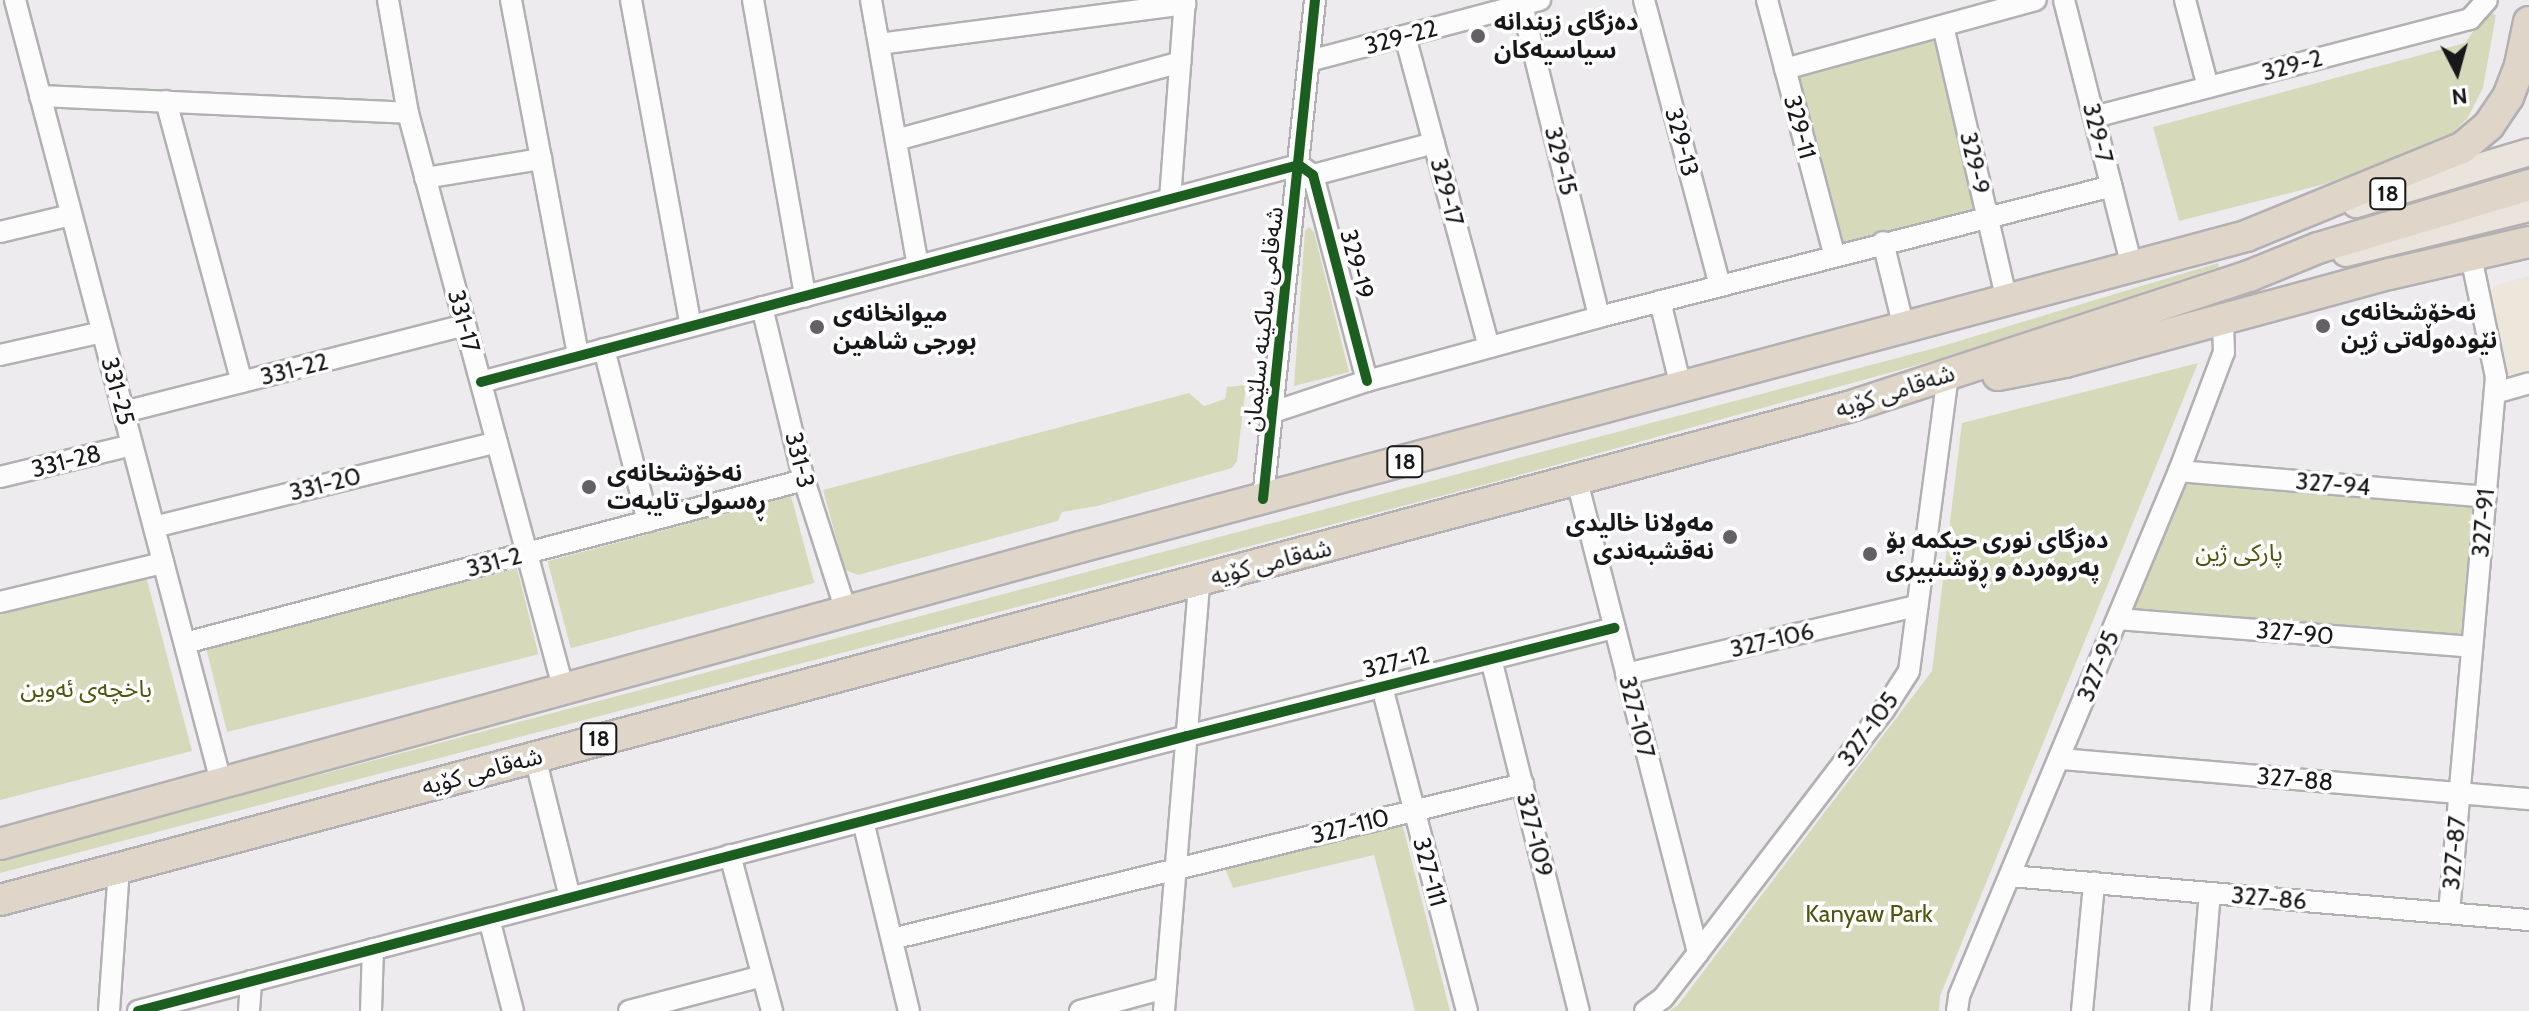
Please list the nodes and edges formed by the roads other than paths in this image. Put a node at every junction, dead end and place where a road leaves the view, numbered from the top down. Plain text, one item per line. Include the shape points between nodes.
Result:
1 (15, 0) edge
2 (388, 0) edge
3 (511, 0) edge
4 (631, 0) edge
5 (753, 0) edge
6 (871, 0) edge
7 (1315, 0) edge
8 (1644, 0) edge
9 (1767, 0) edge
10 (2036, 0) edge
11 (2064, 0) edge
12 (2185, 0) edge
13 (1185, 2) edge
14 (1531, 2) edge
15 (2486, 2) edge
16 (1479, 8) edge
17 (2529, 22) edge
18 (1943, 26) junction
19 (1405, 36) junction
20 (879, 44) junction
21 (1309, 61) junction
22 (1181, 62) junction
23 (1785, 69) junction
24 (2208, 87) junction
25 (40, 96) junction
26 (166, 101) junction
27 (408, 113) junction
28 (2094, 117) junction
29 (896, 140) junction
30 (1434, 143) junction
31 (2529, 152) edge
32 (541, 159) junction
33 (1306, 170) junction
34 (425, 178) junction
35 (2529, 185) edge
36 (2112, 186) junction
37 (1170, 199) junction
38 (2529, 208) edge
39 (71, 215) junction
40 (1988, 217) junction
41 (0, 232) edge
42 (2246, 236) junction
43 (1883, 242) junction
44 (2529, 242) edge
45 (1834, 254) junction
46 (2471, 256) junction
47 (918, 266) junction
48 (2132, 267) junction
49 (2249, 276) junction
50 (1720, 285) junction
51 (805, 296) junction
52 (2007, 300) junction
53 (1660, 301) junction
54 (762, 307) junction
55 (1599, 317) junction
56 (2223, 318) junction
57 (465, 325) junction
58 (691, 326) junction
59 (1904, 328) junction
60 (102, 332) junction
61 (1489, 347) junction
62 (604, 349) junction
63 (0, 355) edge
64 (578, 356) junction
65 (1367, 381) junction
66 (242, 382) junction
67 (481, 382) junction
68 (2529, 383) edge
69 (1947, 384) junction
70 (1681, 387) junction
71 (2495, 393) junction
72 (1848, 407) junction
73 (124, 412) junction
74 (1273, 412) junction
75 (497, 442) junction
76 (132, 445) junction
77 (2179, 471) junction
78 (0, 477) edge
79 (804, 480) junction
80 (1577, 481) junction
81 (2486, 497) junction
82 (1263, 499) junction
83 (648, 521) junction
84 (154, 527) junction
85 (527, 554) junction
86 (163, 563) junction
87 (1199, 581) junction
88 (0, 602) edge
89 (1917, 606) junction
90 (846, 611) junction
91 (2118, 619) junction
92 (1615, 628) junction
93 (185, 643) junction
94 (2472, 647) junction
95 (1491, 659) junction
96 (1626, 674) junction
97 (563, 687) junction
98 (1382, 687) junction
99 (1187, 736) junction
100 (535, 757) junction
101 (2061, 759) junction
102 (221, 782) junction
103 (1523, 784) junction
104 (2460, 793) junction
105 (2529, 799) edge
106 (1414, 811) junction
107 (863, 821) junction
108 (0, 844) edge
109 (730, 855) junction
110 (119, 867) junction
111 (1178, 868) junction
112 (2010, 876) junction
113 (2094, 883) junction
114 (2210, 893) junction
115 (570, 897) junction
116 (0, 900) edge
117 (2449, 913) junction
118 (489, 919) junction
119 (2529, 920) edge
120 (892, 939) junction
121 (373, 949) junction
122 (1698, 953) junction
123 (762, 976) junction
124 (251, 981) junction
125 (1166, 988) junction
126 (109, 1011) edge
127 (138, 1011) edge
128 (249, 1011) edge
129 (371, 1011) edge
130 (513, 1011) edge
131 (629, 1011) edge
132 (772, 1011) edge
133 (909, 1011) edge
134 (1080, 1011) edge
135 (1164, 1011) edge
136 (1467, 1011) edge
137 (1579, 1011) edge
138 (1645, 1011) edge
139 (1957, 1011) edge
140 (2082, 1011) edge
141 (2200, 1011) edge

1 - 25 street, 331-25
2 - 27 street, 331-17
3 - 32 street
4 - 58 street
5 - 51 street
6 - 20 street
7 - 21 street, شەقامی ساکینە سلێمان
8 - 50 street, 329-13
9 - 23 street, 329-11
10 - 18 street
11 - 28 street, 329-7
12 - 24 street
13 - 20 street
13 - 22 street
14 - 16 street, 329-22
14 - 55 street, 329-15
15 - 24 street, 329-2 via 2470,19
16 - 19 street, 329-22
17 - 42 highway via 2508,97 2469,143
18 - 23 street
18 - 40 street, 329-9
19 - 21 street, 329-22
19 - 30 street, 329-17
20 - 29 street
21 - 33 street, شەقامی ساکینە سلێمان
22 - 29 street
22 - 37 street
23 - 45 street, 329-11
24 - 28 street, 329-2
25 - 26 street
25 - 39 street, 331-25
26 - 27 street
26 - 66 street
27 - 34 street, 331-17
28 - 36 street, 329-7
29 - 47 street
30 - 33 street
30 - 61 street, 329-17
31 - 42 main road, 18
32 - 34 street
32 - 64 street
33 - 37 street
33 - 65 street, 329-19
33 - 74 street, شەقامی ساکینە سلێمان
34 - 57 street, 331-17
35 - 49 highway, شەقامی کۆیە / 18 via 2318,248
36 - 40 street
36 - 48 street, 329-7
37 - 47 street
38 - 49 main road
39 - 41 street
39 - 60 street, 331-25
40 - 43 street
40 - 52 street, 329-9
42 - 48 highway, 18
43 - 45 street
43 - 59 street
44 - 46 highway
45 - 50 street
46 - 56 highway
46 - 71 street, 327-91
47 - 51 street
48 - 52 highway, 18
49 - 72 highway, شەقامی کۆیە / 18
50 - 53 street
51 - 54 street
52 - 59 highway, 18
53 - 55 street
53 - 70 street
54 - 58 street
54 - 79 street, 331-3
55 - 61 street
56 - 69 highway via 2065,362
56 - 77 street, 327-95 via 2224,352
57 - 66 street, 331-22
57 - 67 street, 331-17
58 - 62 street
59 - 70 highway, 18
60 - 63 street
60 - 73 street, 331-25
61 - 65 street
62 - 64 street
62 - 83 street
64 - 67 street
65 - 74 street
66 - 73 street, 331-22
67 - 75 street, 331-17
68 - 71 street
69 - 72 highway
69 - 89 street, 327-105
70 - 82 highway, 18
71 - 81 street, 327-91
72 - 80 highway, شەقامی کۆیە / 18
73 - 76 street, 331-25
74 - 82 street, شەقامی ساکینە سلێمان
75 - 84 street, 331-20
75 - 85 street, 331-17
76 - 78 street, 331-28
76 - 84 street, 331-25
77 - 81 street, 327-94
77 - 91 street, 327-95
79 - 83 street, 331-2
79 - 90 street, 331-3
80 - 87 highway, شەقامی کۆیە / 18
80 - 92 street, 327-107
81 - 94 street, 327-91
82 - 90 highway, 18
83 - 85 street, 331-2
84 - 86 street, 331-25
85 - 93 street, 331-2
85 - 97 street, 331-17
86 - 88 street
86 - 93 street, 331-25
87 - 99 street
87 - 100 highway, شەقامی کۆیە / 18
89 - 96 street, 327-106
89 - 122 street, 327-105 via 1909,671
90 - 97 highway, 18
91 - 94 street, 327-90
91 - 101 street, 327-95
92 - 95 street, 327-12
92 - 96 street, 327-107
93 - 102 street, 331-25
94 - 104 street, 327-91
95 - 98 street, 327-12
95 - 103 street, 327-109
96 - 122 street, 327-107
97 - 102 highway, 18
98 - 99 street, 327-12
98 - 106 street, 327-111
99 - 107 street, 327-12
99 - 111 street
100 - 110 highway, شەقامی کۆیە / 18
100 - 115 street
101 - 104 street, 327-88
101 - 112 street, 327-95
102 - 108 highway, 18
103 - 106 street, 327-110
103 - 137 street, 327-109
104 - 105 street, 327-88
104 - 117 street, 327-87
106 - 111 street, 327-110
106 - 136 street, 327-111
107 - 109 street, 327-12
107 - 120 street
109 - 115 street, 327-12
109 - 123 street
110 - 116 highway, شەقامی کۆیە / 18
110 - 126 street
111 - 120 street, 327-110
111 - 125 street
112 - 113 street, 327-86
112 - 139 street, 327-95
113 - 114 street, 327-86
113 - 140 street
114 - 117 street, 327-86
114 - 141 street
115 - 118 street, 327-12
117 - 119 street, 327-86
118 - 121 street, 327-12
118 - 130 street
120 - 133 street
121 - 124 street, 327-12
121 - 129 street
122 - 138 street, 327-105 via 1663,998
123 - 131 street
123 - 132 street
124 - 127 street, 327-12
124 - 128 street
125 - 134 street
125 - 135 street

